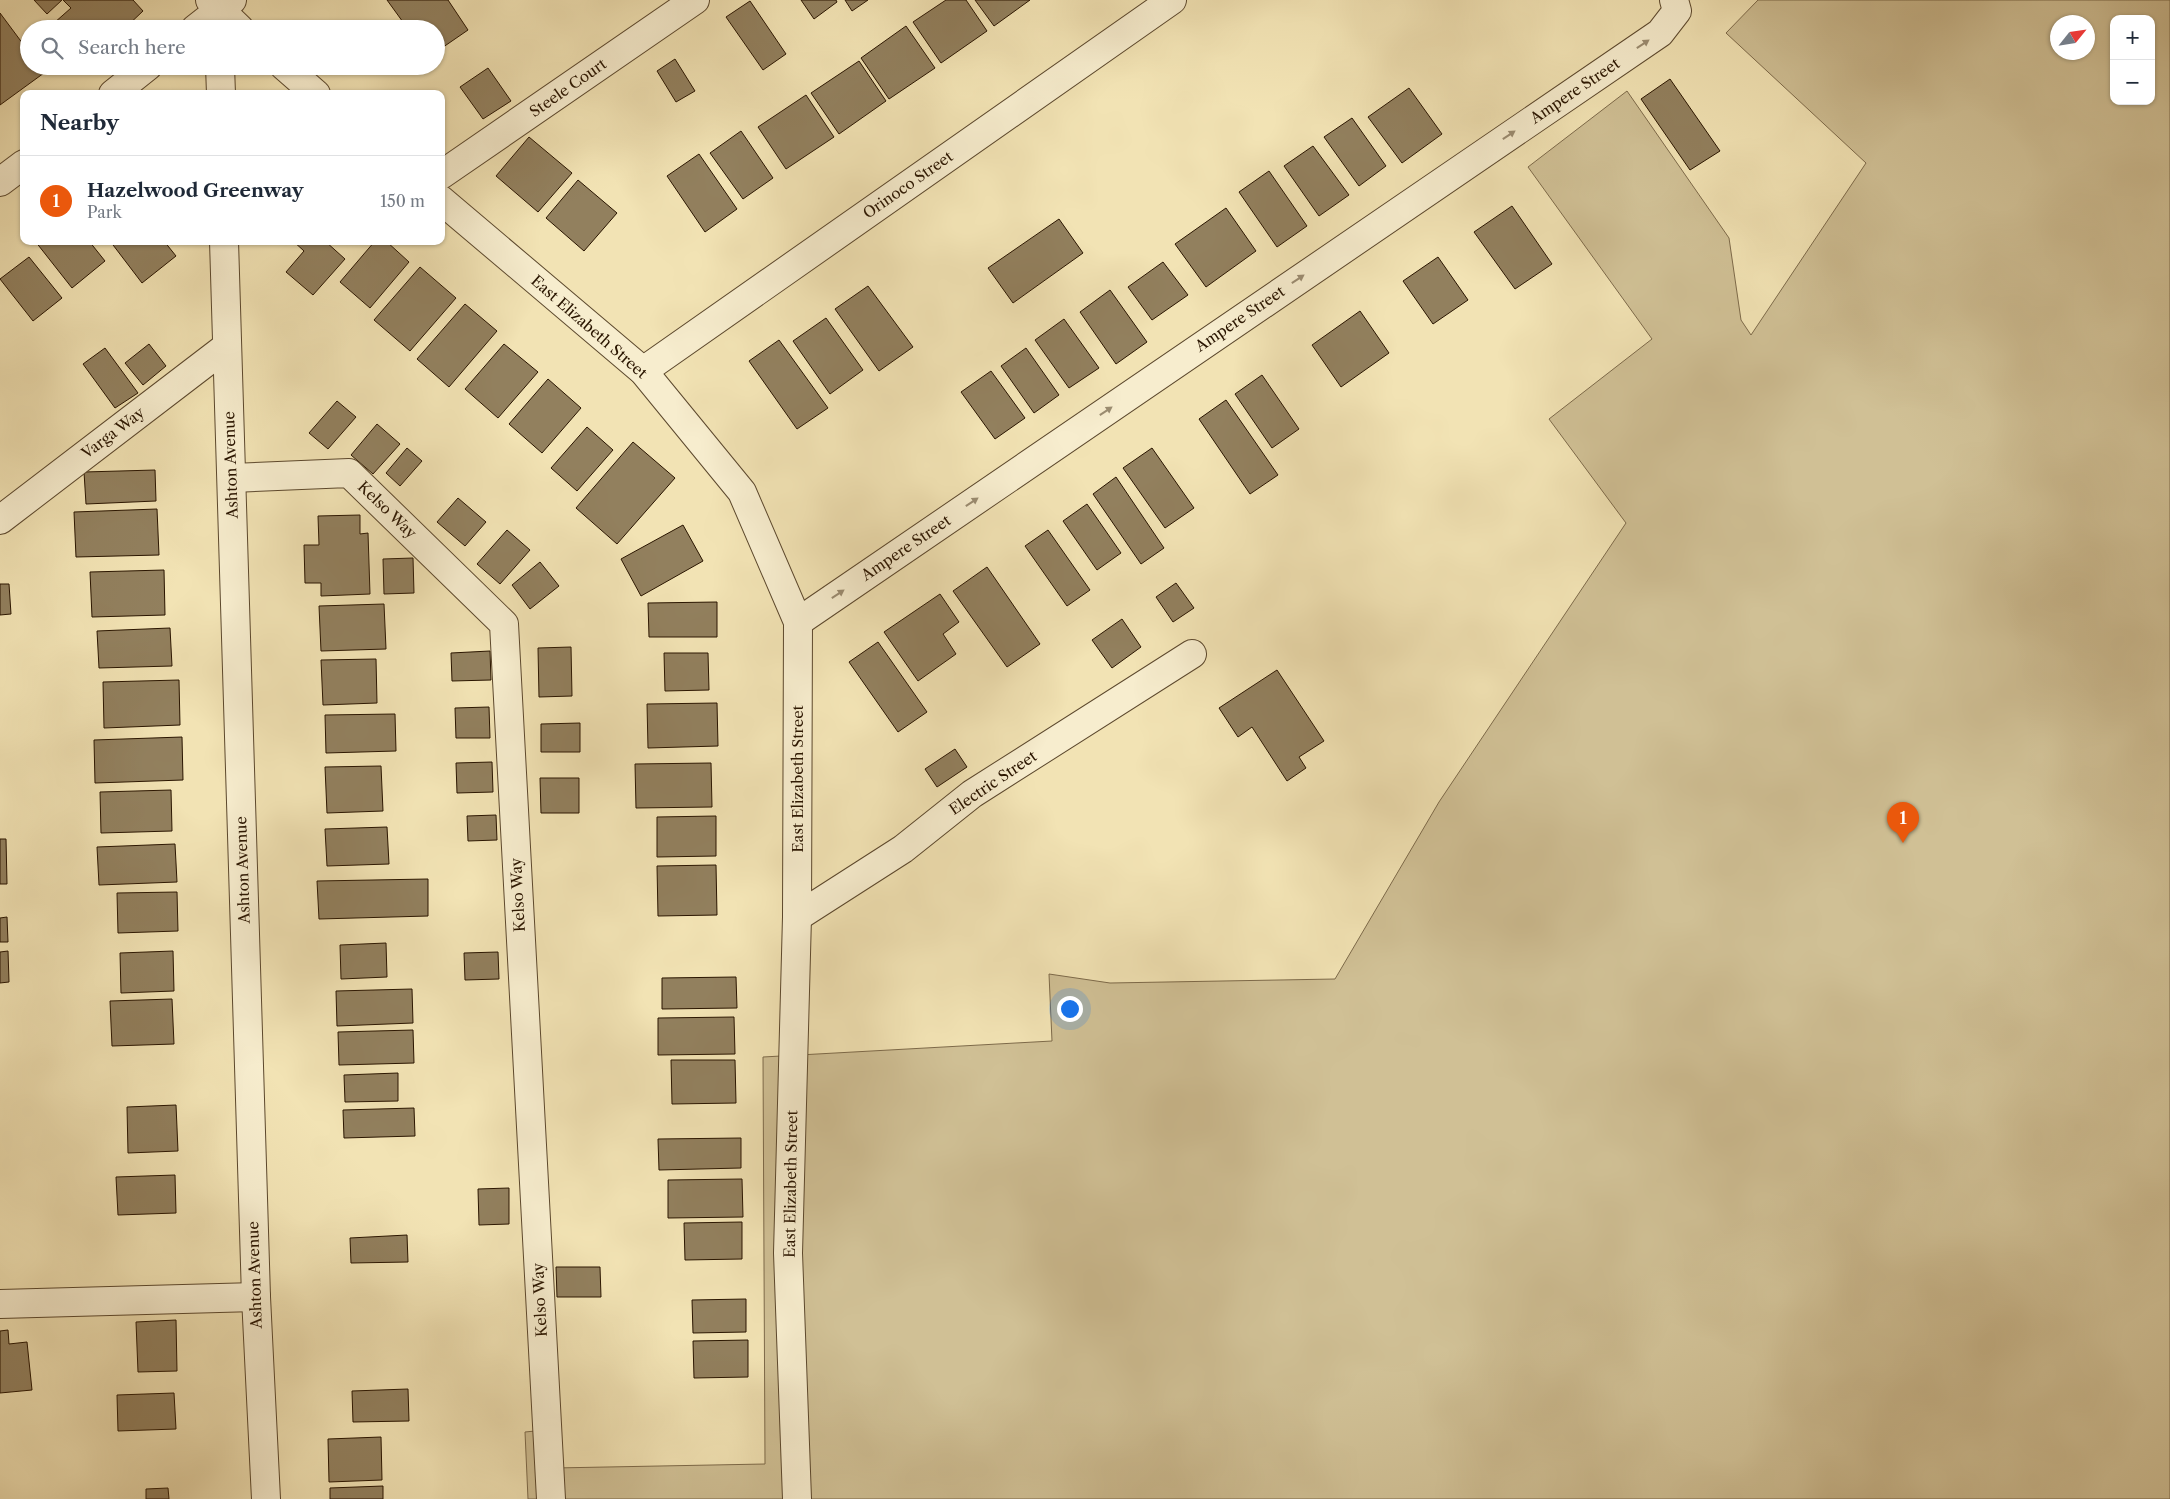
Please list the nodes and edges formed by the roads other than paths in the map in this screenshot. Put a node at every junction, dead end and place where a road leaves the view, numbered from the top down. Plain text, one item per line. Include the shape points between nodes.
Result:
1 (695, 0) edge
2 (1172, 0) edge
3 (1676, 5) edge
4 (220, 10) edge
5 (207, 20) edge
6 (231, 20) edge
7 (136, 75) edge
8 (220, 75) edge
9 (294, 75) edge
10 (117, 90) edge
11 (221, 90) edge
12 (311, 90) edge
13 (20, 167) edge
14 (445, 173) edge
15 (0, 182) edge
16 (445, 203) edge
17 (224, 245) edge
18 (226, 347) junction
19 (643, 371) junction
20 (232, 478) junction
21 (0, 520) edge
22 (798, 622) junction
23 (1192, 654) dead end
24 (798, 917) junction
25 (256, 1297) junction
26 (0, 1304) edge
27 (266, 1499) edge
28 (550, 1499) edge
29 (797, 1499) edge

1 - 14 street, Steele Court
2 - 19 street, Orinoco Street
22 -> 3 street, Ampere Street via 1660,33
4 - 5 street
4 - 6 street
7 - 10 street
8 - 11 street
9 - 12 street
13 - 15 street
16 - 19 street, East Elizabeth Street
17 - 18 street, Ashton Avenue
18 - 20 street, Ashton Avenue
18 - 21 street, Varga Way
19 - 22 street, East Elizabeth Street via 742,492
20 - 25 street, Ashton Avenue
20 - 28 street, Kelso Way via 349,473 504,624
22 - 24 street, East Elizabeth Street
23 - 24 street, Electric Street via 972,794 903,850
24 - 29 street, East Elizabeth Street via 788,1253
25 - 26 street
25 - 27 street, Ashton Avenue

